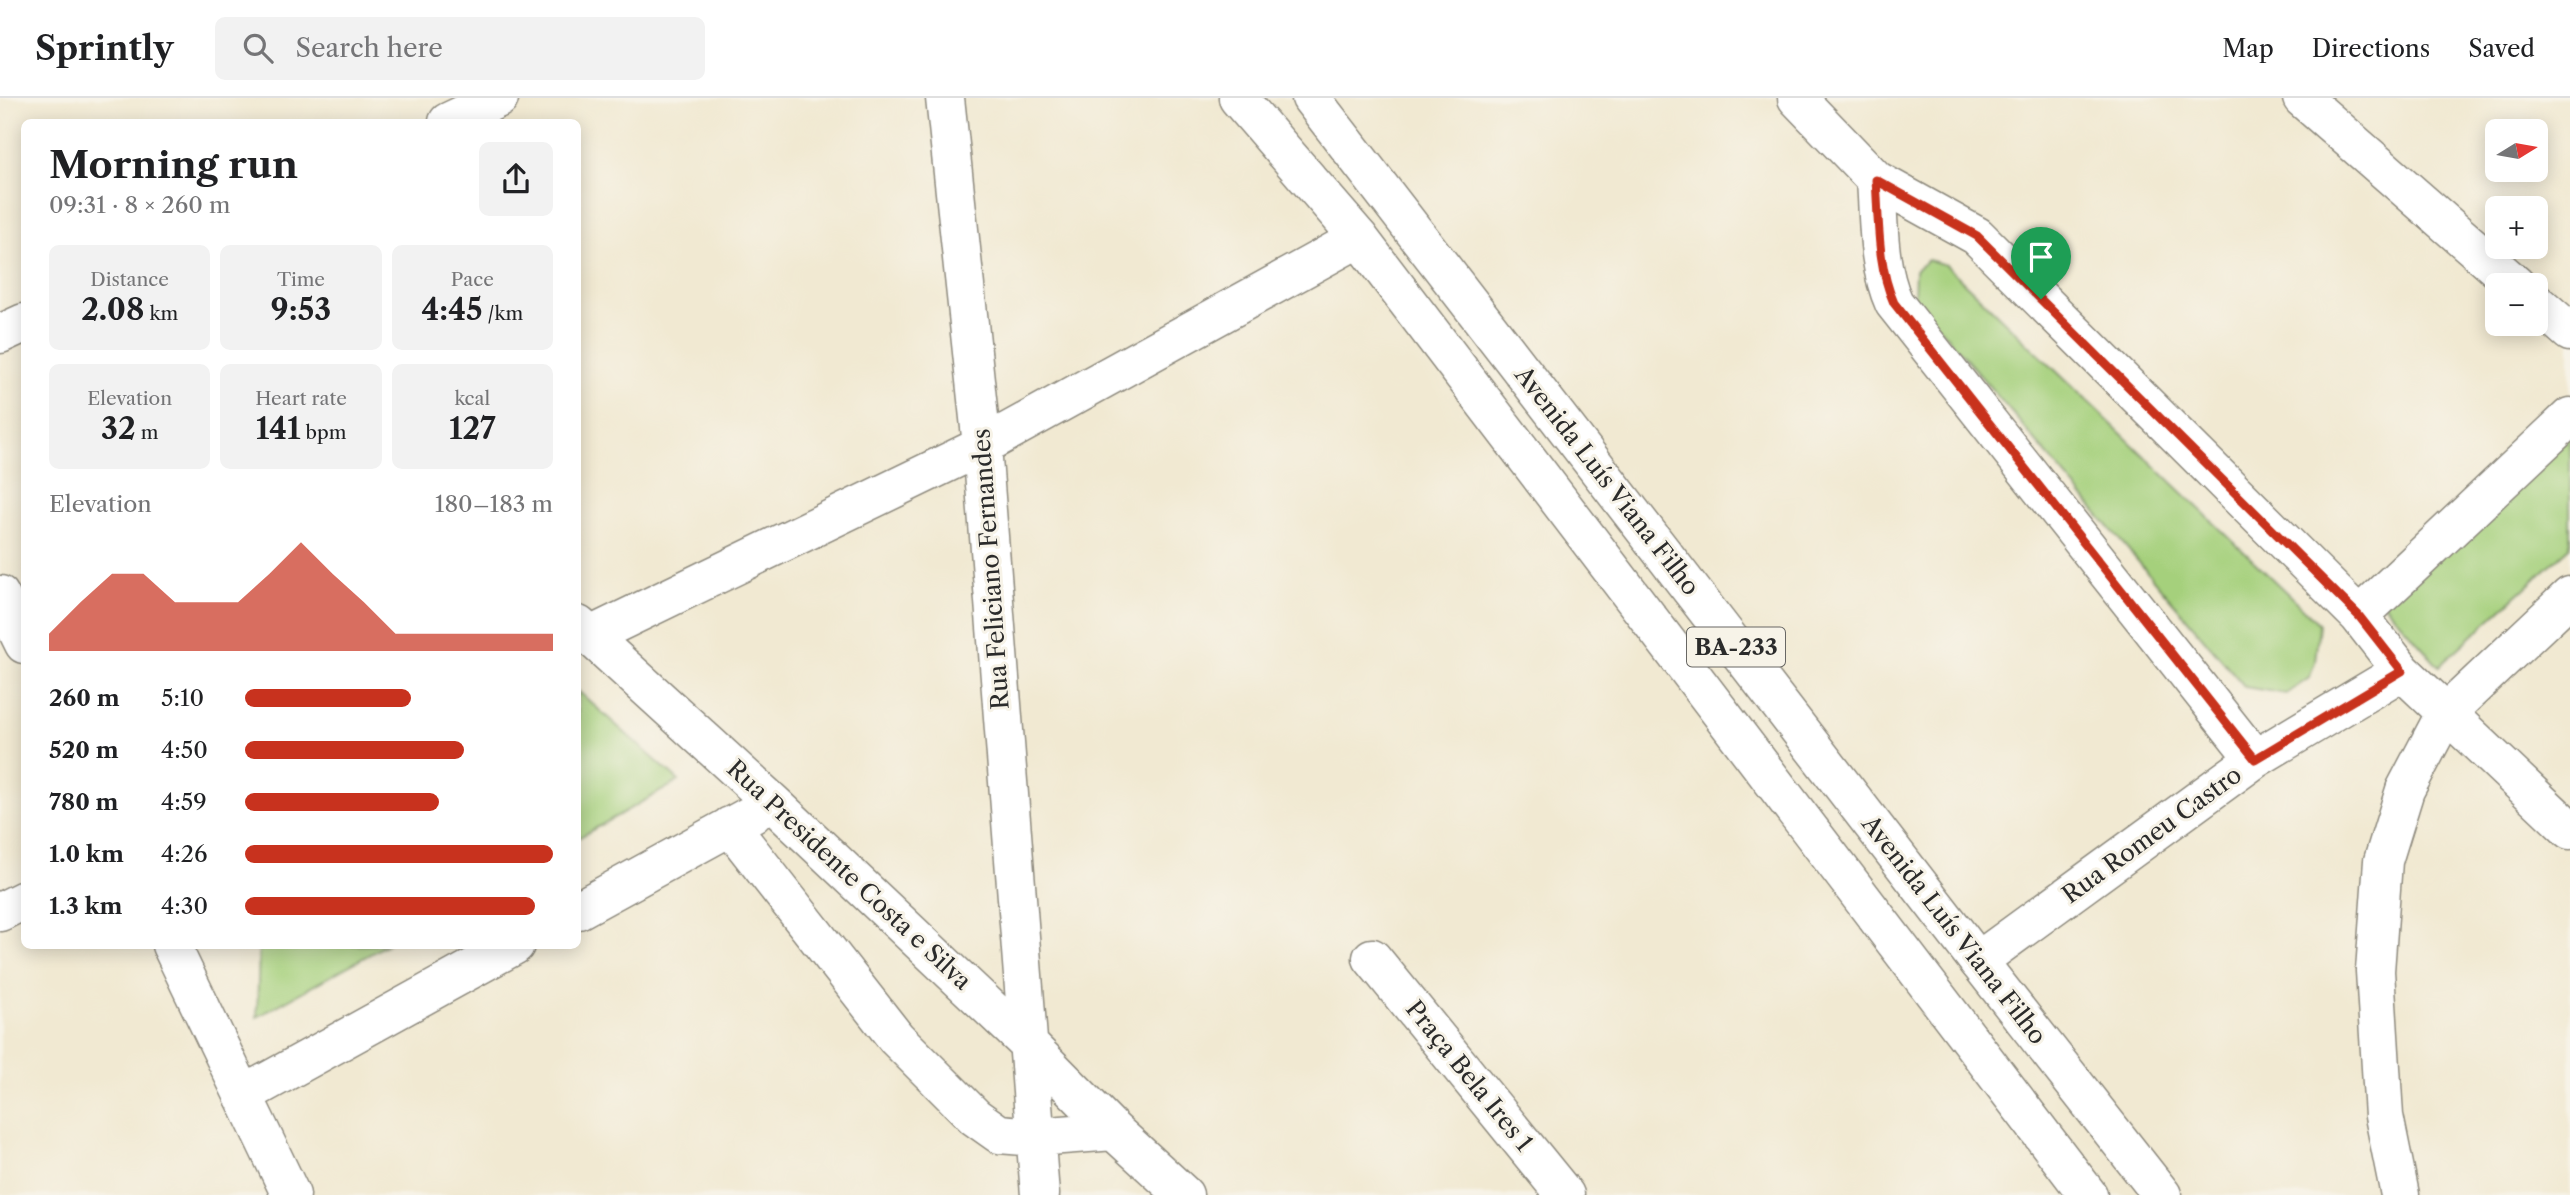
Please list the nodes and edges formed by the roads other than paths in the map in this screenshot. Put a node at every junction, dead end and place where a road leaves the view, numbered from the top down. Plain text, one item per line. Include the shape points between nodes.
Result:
1 (499, 98) edge
2 (944, 98) edge
3 (1238, 98) edge
4 (1311, 98) edge
5 (1797, 98) edge
6 (2302, 98) edge
7 (454, 119) edge
8 (1876, 180) junction
9 (1359, 238) junction
10 (2502, 273) edge
11 (2548, 313) edge
12 (21, 324) edge
13 (2570, 332) edge
14 (0, 334) edge
15 (2570, 417) edge
16 (982, 446) junction
17 (2570, 596) edge
18 (2359, 616) junction
19 (584, 630) edge
20 (2402, 671) junction
21 (2445, 714) junction
22 (2255, 759) junction
23 (773, 803) junction
24 (730, 826) junction
25 (2570, 830) edge
26 (21, 902) edge
27 (581, 909) edge
28 (0, 912) edge
29 (173, 949) edge
30 (508, 949) edge
31 (1372, 958) dead end
32 (1978, 961) junction
33 (1026, 1042) junction
34 (243, 1095) junction
35 (1114, 1131) junction
36 (1037, 1137) junction
37 (291, 1195) edge
38 (1040, 1195) edge
39 (1184, 1195) edge
40 (1565, 1195) edge
41 (2088, 1195) edge
42 (2162, 1195) edge
43 (2399, 1195) edge

1 - 7 street
2 - 16 street, Rua Feliciano Fernandes
3 - 9 street, Avenida Luís Viana Filho / BA-233
4 - 32 street, Avenida Luís Viana Filho / BA-233
5 - 8 street
6 - 10 street
8 - 18 street via 1977,236
8 - 22 street via 1881,259 1894,303
9 - 16 street
9 - 41 street, Avenida Luís Viana Filho / BA-233
11 - 13 street
12 - 14 street
15 - 18 street
16 - 19 street
16 - 33 street, Rua Feliciano Fernandes
17 - 21 street
18 - 20 street
19 - 23 street, Rua Presidente Costa e Silva
20 - 21 street
20 - 22 street, Rua Romeu Castro
21 - 25 street
21 - 43 street via 2405,790 2383,861 2375,971 2384,1115
22 - 32 street, Rua Romeu Castro
23 - 24 street
23 - 33 street, Rua Presidente Costa e Silva
24 - 27 street
24 - 36 street, Rua Presidente Costa e Silva via 897,1038 952,1096 999,1134
26 - 28 street
29 - 34 street
30 - 34 street
31 - 40 street, Praça Bela Ires 1
32 - 42 street, Avenida Luís Viana Filho / BA-233
33 - 35 street, Rua Presidente Costa e Silva
33 - 36 street, Rua Feliciano Fernandes
34 - 37 street
35 - 36 street, Rua Presidente Costa e Silva
35 - 39 street, Rua Presidente Costa e Silva
36 - 38 street, Rua Feliciano Fernandes

